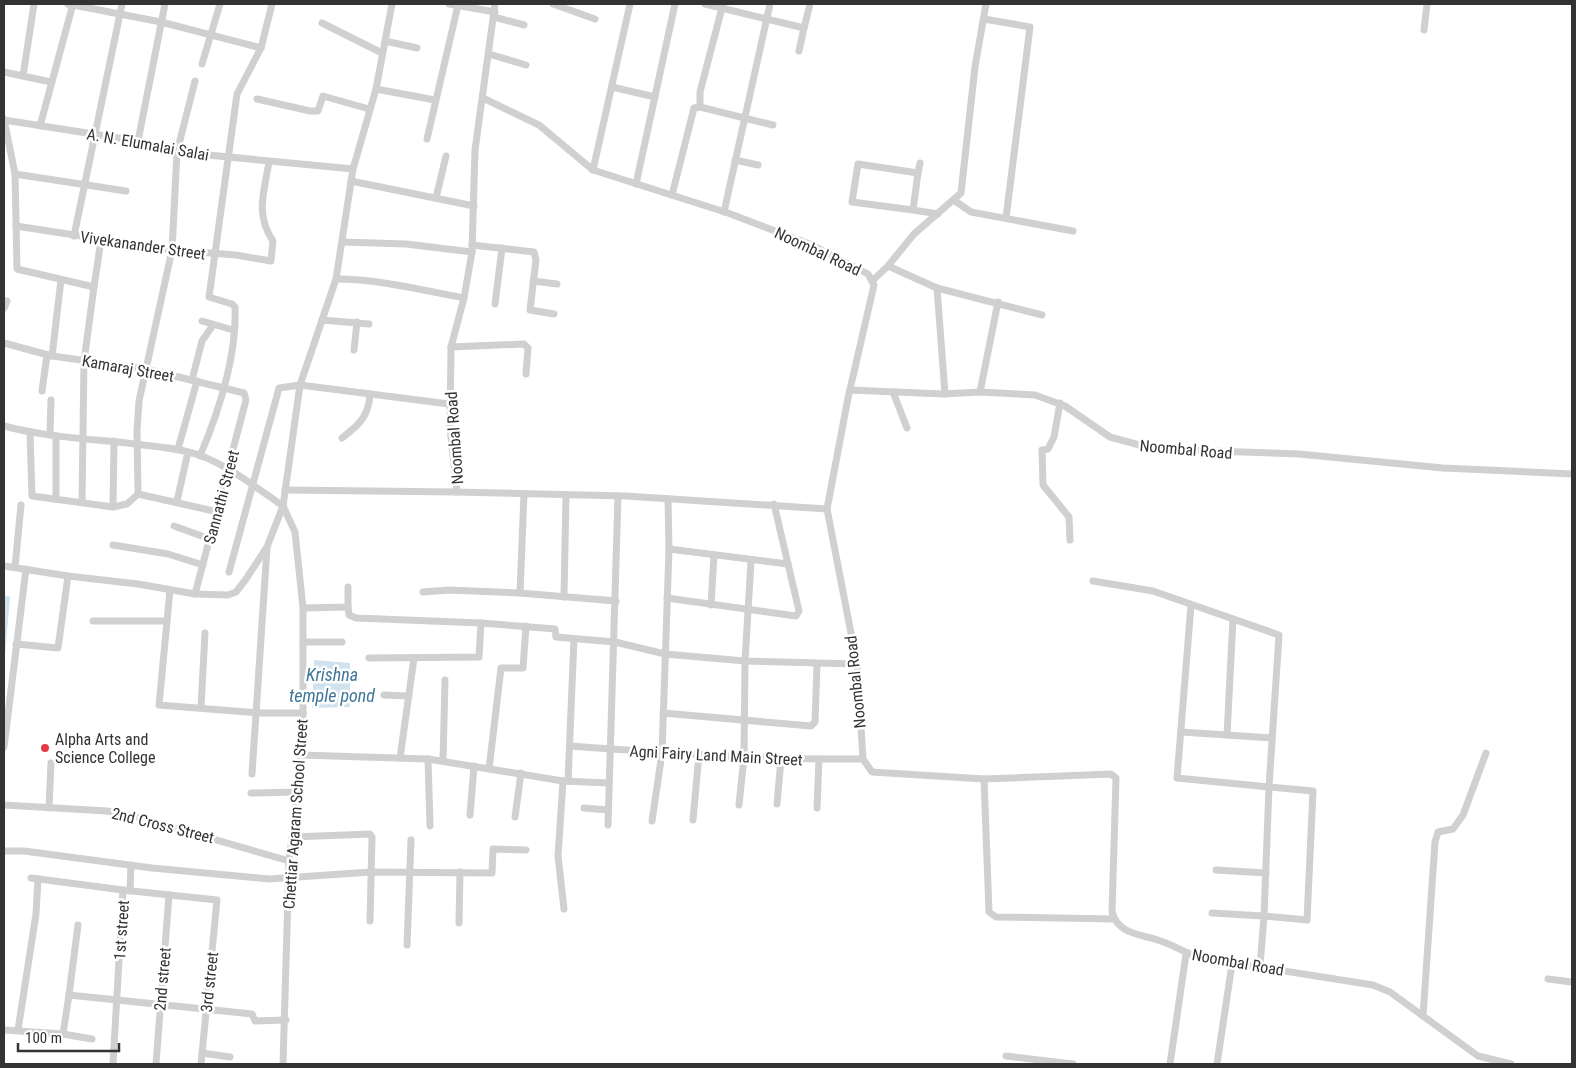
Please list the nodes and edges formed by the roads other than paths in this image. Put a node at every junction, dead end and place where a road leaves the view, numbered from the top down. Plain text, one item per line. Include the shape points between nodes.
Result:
1 (34, 4) edge
2 (72, 4) edge
3 (122, 4) edge
4 (165, 4) edge
5 (220, 4) edge
6 (272, 4) edge
7 (392, 4) edge
8 (449, 4) edge
9 (553, 4) edge
10 (630, 4) edge
11 (675, 4) edge
12 (705, 4) edge
13 (770, 4) edge
14 (810, 4) edge
15 (986, 4) edge
16 (1427, 4) edge
17 (458, 5) junction
18 (723, 6) edge
19 (495, 11) edge
20 (120, 16) junction
21 (767, 18) junction
22 (595, 19) dead end
23 (984, 19) junction
24 (161, 22) junction
25 (322, 23) dead end
26 (524, 26) dead end
27 (804, 28) junction
28 (1424, 30) dead end
29 (211, 35) junction
30 (384, 41) junction
31 (261, 48) junction
32 (417, 48) dead end
33 (799, 51) dead end
34 (382, 53) junction
35 (489, 54) junction
36 (202, 64) dead end
37 (526, 65) dead end
38 (4, 72) edge
39 (24, 76) junction
40 (195, 81) dead end
41 (51, 82) junction
42 (612, 87) junction
43 (376, 89) junction
44 (655, 97) junction
45 (483, 98) junction
46 (257, 99) dead end
47 (435, 100) junction
48 (700, 107) junction
49 (369, 109) junction
50 (744, 117) junction
51 (4, 120) edge
52 (772, 125) dead end
53 (40, 126) junction
54 (96, 134) junction
55 (427, 139) dead end
56 (138, 142) junction
57 (177, 152) junction
58 (446, 156) dead end
59 (228, 158) junction
60 (735, 160) junction
61 (269, 162) junction
62 (920, 163) dead end
63 (758, 165) dead end
64 (353, 169) junction
65 (593, 170) junction
66 (918, 173) junction
67 (15, 174) junction
68 (351, 181) junction
69 (86, 183) junction
70 (636, 184) junction
71 (126, 191) dead end
72 (672, 195) junction
73 (436, 198) junction
74 (954, 201) junction
75 (474, 206) junction
76 (913, 210) junction
77 (724, 212) junction
78 (938, 214) junction
79 (1006, 218) junction
80 (16, 226) junction
81 (1074, 231) dead end
82 (74, 236) junction
83 (101, 240) junction
84 (342, 242) junction
85 (502, 248) junction
86 (472, 249) junction
87 (172, 250) junction
88 (214, 254) junction
89 (888, 266) junction
90 (336, 279) junction
91 (61, 280) junction
92 (872, 280) junction
93 (532, 281) junction
94 (557, 284) dead end
95 (94, 286) junction
96 (937, 288) junction
97 (464, 298) junction
98 (998, 302) junction
99 (494, 304) dead end
100 (554, 314) dead end
101 (1042, 315) dead end
102 (322, 320) junction
103 (202, 322) dead end
104 (357, 322) junction
105 (369, 324) dead end
106 (213, 325) junction
107 (233, 330) junction
108 (4, 343) edge
109 (451, 347) junction
110 (354, 350) dead end
111 (49, 356) junction
112 (84, 361) junction
113 (146, 369) junction
114 (526, 374) dead end
115 (195, 381) junction
116 (300, 385) junction
117 (223, 388) junction
118 (850, 390) junction
119 (42, 391) dead end
120 (893, 392) junction
121 (980, 392) junction
122 (370, 394) junction
123 (945, 394) junction
124 (51, 400) dead end
125 (246, 400) joint
126 (1060, 403) junction
127 (449, 404) junction
128 (4, 426) edge
129 (908, 428) dead end
130 (30, 433) junction
131 (53, 435) junction
132 (83, 438) junction
133 (342, 438) dead end
134 (114, 441) junction
135 (137, 444) junction
136 (178, 449) junction
137 (188, 452) junction
138 (200, 456) junction
139 (229, 472) junction
140 (1572, 474) edge
141 (254, 486) junction
142 (285, 490) junction
143 (457, 492) junction
144 (138, 494) junction
145 (524, 494) junction
146 (566, 495) junction
147 (618, 496) junction
148 (56, 499) junction
149 (668, 499) junction
150 (177, 501) dead end
151 (82, 502) junction
152 (774, 504) junction
153 (21, 505) dead end
154 (283, 506) junction
155 (113, 507) junction
156 (827, 509) junction
157 (218, 512) junction
158 (174, 526) dead end
159 (210, 539) junction
160 (1070, 540) dead end
161 (113, 545) dead end
162 (267, 547) junction
163 (669, 549) junction
164 (714, 555) junction
165 (750, 561) junction
166 (788, 564) junction
167 (203, 565) junction
168 (4, 566) edge
169 (15, 567) junction
170 (26, 569) junction
171 (229, 572) dead end
172 (68, 576) junction
173 (1093, 581) dead end
174 (348, 587) dead end
175 (170, 590) junction
176 (423, 592) dead end
177 (520, 593) junction
178 (195, 594) junction
179 (564, 596) junction
180 (667, 598) junction
181 (616, 601) junction
182 (711, 605) junction
183 (1191, 605) junction
184 (348, 607) junction
185 (304, 608) junction
186 (749, 610) junction
187 (1233, 619) junction
188 (93, 621) dead end
189 (167, 622) junction
190 (481, 623) junction
191 (526, 626) junction
192 (205, 634) dead end
193 (574, 639) junction
194 (303, 642) junction
195 (342, 642) dead end
196 (615, 642) junction
197 (16, 644) junction
198 (665, 654) junction
199 (369, 658) dead end
200 (414, 658) junction
201 (745, 661) junction
202 (817, 664) junction
203 (857, 664) junction
204 (445, 680) dead end
205 (384, 695) dead end
206 (409, 696) junction
207 (201, 707) junction
208 (258, 713) junction
209 (303, 713) junction
210 (663, 713) junction
211 (744, 720) junction
212 (1181, 732) junction
213 (1227, 735) junction
214 (1272, 738) junction
215 (570, 746) junction
216 (4, 747) edge
217 (610, 749) junction
218 (662, 753) junction
219 (1486, 753) dead end
220 (699, 754) junction
221 (302, 755) junction
222 (744, 757) junction
223 (400, 758) junction
224 (428, 759) junction
225 (781, 759) junction
226 (819, 759) junction
227 (863, 759) junction
228 (444, 761) junction
229 (51, 763) dead end
230 (474, 766) junction
231 (490, 769) junction
232 (521, 773) junction
233 (252, 774) dead end
234 (984, 779) junction
235 (566, 781) junction
236 (609, 783) junction
237 (1270, 787) junction
238 (298, 792) junction
239 (251, 793) dead end
240 (777, 804) dead end
241 (4, 805) edge
242 (739, 806) dead end
243 (49, 808) junction
244 (584, 808) dead end
245 (817, 808) dead end
246 (608, 810) junction
247 (470, 815) dead end
248 (515, 817) dead end
249 (693, 820) dead end
250 (652, 822) dead end
251 (608, 825) dead end
252 (430, 826) dead end
253 (292, 837) junction
254 (411, 840) dead end
255 (526, 850) dead end
256 (4, 851) edge
257 (289, 861) junction
258 (131, 865) junction
259 (1216, 870) dead end
260 (371, 872) junction
261 (410, 872) junction
262 (460, 872) junction
263 (1266, 873) junction
264 (288, 876) junction
265 (126, 890) junction
266 (169, 895) junction
267 (217, 900) joint
268 (564, 909) dead end
269 (1212, 913) dead end
270 (1264, 916) junction
271 (1114, 919) junction
272 (370, 921) dead end
273 (459, 923) dead end
274 (78, 925) dead end
275 (407, 945) dead end
276 (1186, 954) junction
277 (1232, 964) junction
278 (1260, 966) junction
279 (1548, 980) dead end
280 (1572, 982) edge
281 (69, 995) junction
282 (116, 1001) junction
283 (160, 1005) junction
284 (206, 1010) junction
285 (1423, 1016) junction
286 (286, 1020) junction
287 (4, 1030) edge
288 (18, 1030) junction
289 (63, 1034) junction
290 (92, 1039) dead end
291 (202, 1053) junction
292 (1006, 1056) dead end
293 (230, 1057) dead end
294 (1498, 1063) edge
295 (113, 1064) edge
296 (156, 1064) edge
297 (201, 1064) edge
298 (283, 1064) edge
299 (1073, 1064) edge
300 (1170, 1064) edge
301 (1217, 1064) edge
302 (1511, 1064) edge

1 - 39 street
2 - 20 street
2 - 41 street
3 - 20 street
4 - 24 street
5 - 29 street
6 - 31 street
7 - 30 street
8 - 17 street
9 - 22 street
10 - 42 street
11 - 44 street
12 - 18 street
13 - 21 street
14 - 27 street
15 - 23 street
16 - 28 street
17 - 19 street
17 - 47 street
18 - 21 street
18 - 48 street via 700,92
19 - 26 street
19 - 35 street, Noombal Road
20 - 24 street
20 - 54 street
21 - 27 street
21 - 50 street
23 - 74 street via 975,67 961,193
23 - 79 street via 1030,27
24 - 29 street
24 - 56 street
25 - 34 street
27 - 33 street
29 - 31 street
29 - 36 street
30 - 32 street
30 - 34 street
31 - 59 street via 237,94
34 - 43 street
35 - 37 street
35 - 45 street, Noombal Road
38 - 39 street
39 - 41 street
40 - 57 street
41 - 53 street
42 - 44 street
42 - 65 street
43 - 47 street
43 - 49 street
44 - 70 street
45 - 65 street, Noombal Road via 539,125
45 - 75 street, Noombal Road via 475,150
46 - 49 street via 318,111 323,96
47 - 55 street
48 - 50 street
48 - 72 street via 694,108
49 - 64 street
50 - 52 street
50 - 60 street
51 - 53 street, A. N. Elumalai Salai
51 - 67 street
53 - 54 street, A. N. Elumalai Salai
54 - 56 street, A. N. Elumalai Salai
54 - 69 street
56 - 57 street, A. N. Elumalai Salai
57 - 59 street, A. N. Elumalai Salai
57 - 87 street
58 - 73 street
59 - 61 street, A. N. Elumalai Salai
59 - 88 street
60 - 63 street
60 - 77 street
61 - 64 street, A. N. Elumalai Salai
61 - 88 street, Vivekanander Street via 261,214 273,241 271,261
62 - 66 street
64 - 68 street
65 - 70 street, Noombal Road
66 - 76 street
66 - 76 street via 858,164 852,202
67 - 69 street
67 - 80 street
68 - 73 street
68 - 84 street
69 - 71 street
69 - 82 street
70 - 72 street, Noombal Road
72 - 77 street, Noombal Road
73 - 75 street
74 - 78 street
74 - 79 street via 971,212
75 - 86 street, Noombal Road
76 - 78 street
77 - 92 street, Noombal Road via 812,245 868,274
78 - 89 street via 914,234
79 - 81 street
80 - 82 street, Vivekanander Street
80 - 91 street via 17,269
82 - 83 street, Vivekanander Street
83 - 87 street, Vivekanander Street
83 - 95 street
84 - 86 street
84 - 90 street
85 - 86 street
85 - 93 street via 534,252 536,260
85 - 99 street
86 - 97 street, Noombal Road
87 - 88 street, Vivekanander Street
87 - 113 street
88 - 107 street via 209,297 234,305
89 - 92 street
89 - 96 street
90 - 97 street via 385,282
90 - 102 street
91 - 95 street
91 - 111 street
92 - 118 street, Noombal Road via 874,285
93 - 94 street
93 - 100 street via 530,310
95 - 112 street
96 - 98 street
96 - 123 street
97 - 109 street, Noombal Road
98 - 101 street
98 - 121 street
102 - 104 street
102 - 116 street
103 - 106 street
104 - 105 street
104 - 110 street
106 - 107 street
106 - 115 street via 202,341
107 - 117 street via 234,349
108 - 111 street, Kamaraj Street
109 - 114 street via 524,344 528,348
109 - 127 street, Noombal Road
111 - 112 street, Kamaraj Street
111 - 119 street
112 - 113 street, Kamaraj Street
112 - 132 street
113 - 115 street, Kamaraj Street
113 - 135 street via 139,401
115 - 117 street, Kamaraj Street
115 - 136 street
116 - 122 street
116 - 141 street via 282,387 277,391
116 - 142 street
117 - 125 street, Kamaraj Street via 244,394
117 - 138 street
118 - 120 street, Noombal Road
118 - 156 street
120 - 123 street, Noombal Road
120 - 129 street
121 - 123 street, Noombal Road
121 - 126 street, Noombal Road via 1035,395
122 - 127 street
122 - 133 street via 368,412 356,428
124 - 131 street
125 - 139 street, Sannathi Street
126 - 140 street, Noombal Road via 1107,435 1150,449 1300,454 1443,468
126 - 160 street via 1054,437 1048,449 1042,450 1043,485 1068,517
127 - 143 street, Noombal Road
128 - 130 street
130 - 131 street
130 - 148 street via 32,496
131 - 132 street
131 - 148 street
132 - 134 street
132 - 151 street
134 - 135 street
134 - 155 street
135 - 136 street
135 - 144 street
136 - 137 street
137 - 138 street
137 - 150 street
138 - 139 street
139 - 141 street
139 - 157 street, Sannathi Street
141 - 154 street
141 - 171 street
142 - 143 street
142 - 154 street
143 - 145 street, Noombal Road
144 - 155 street via 127,504
144 - 157 street
145 - 146 street, Noombal Road
145 - 177 street
146 - 147 street, Noombal Road
146 - 179 street
147 - 149 street, Noombal Road
147 - 181 street
148 - 151 street
149 - 152 street, Noombal Road
149 - 163 street
151 - 155 street
152 - 156 street, Noombal Road
152 - 166 street
153 - 169 street
154 - 162 street
154 - 185 street, Chettiar Agaram School Street via 295,532
156 - 203 street, Noombal Road
157 - 159 street, Sannathi Street
158 - 159 street
159 - 167 street, Sannathi Street
161 - 167 street via 168,554
162 - 178 street via 236,592 228,595
162 - 208 street
163 - 164 street
163 - 180 street
164 - 165 street
164 - 182 street
165 - 166 street
165 - 186 street
166 - 186 street via 799,611 796,616
167 - 178 street, Sannathi Street
168 - 169 street
169 - 170 street
170 - 172 street
170 - 197 street
172 - 175 street
172 - 197 street via 58,648
173 - 183 street via 1153,591
174 - 184 street
175 - 178 street
175 - 189 street
176 - 177 street
177 - 179 street
179 - 181 street
180 - 182 street
180 - 198 street
181 - 196 street
182 - 186 street
183 - 187 street
183 - 212 street
184 - 185 street
184 - 190 street via 349,615 356,618
185 - 194 street, Chettiar Agaram School Street
186 - 201 street
187 - 213 street
187 - 214 street via 1278,635
188 - 189 street
189 - 207 street via 159,705
190 - 191 street
190 - 200 street via 478,657
191 - 193 street via 555,628 556,637
191 - 231 street via 523,668 501,668
192 - 207 street
193 - 196 street
193 - 215 street
194 - 195 street
194 - 209 street, Chettiar Agaram School Street
196 - 198 street
196 - 217 street
197 - 216 street
198 - 201 street
198 - 210 street
199 - 200 street
200 - 206 street
201 - 202 street
201 - 211 street
202 - 203 street
202 - 211 street via 817,709 811,726
203 - 227 street, Noombal Road
204 - 228 street
205 - 206 street
206 - 223 street
207 - 208 street
208 - 209 street
208 - 233 street
209 - 221 street, Chettiar Agaram School Street
210 - 211 street
210 - 218 street
211 - 222 street
212 - 213 street
212 - 237 street via 1177,778
213 - 214 street
214 - 237 street
215 - 217 street, Agni Fairy Land Main Street
215 - 235 street
217 - 218 street, Agni Fairy Land Main Street
217 - 236 street
218 - 220 street, Agni Fairy Land Main Street
218 - 250 street
219 - 285 street via 1462,815 1453,829 1438,832 1435,842
220 - 222 street, Agni Fairy Land Main Street
220 - 249 street
221 - 223 street
221 - 238 street, Chettiar Agaram School Street
222 - 225 street, Agni Fairy Land Main Street
222 - 242 street
223 - 224 street
224 - 228 street
224 - 252 street
225 - 226 street, Agni Fairy Land Main Street
225 - 240 street
226 - 227 street, Agni Fairy Land Main Street
226 - 245 street
227 - 234 street via 872,772
228 - 230 street
229 - 243 street
230 - 231 street
230 - 247 street
231 - 232 street
232 - 235 street
232 - 248 street
234 - 271 street via 990,912 996,917
234 - 271 street via 1092,774 1111,774 1116,778
235 - 236 street
235 - 268 street via 558,856
236 - 246 street
237 - 263 street
237 - 270 street via 1313,791 1307,920
238 - 239 street
238 - 253 street, Chettiar Agaram School Street
241 - 243 street, 2nd Cross Street
243 - 257 street, 2nd Cross Street via 107,811 133,816
244 - 246 street
246 - 251 street
253 - 257 street, Chettiar Agaram School Street
253 - 260 street via 370,834
254 - 261 street
255 - 262 street via 493,849 492,873
256 - 258 street
257 - 264 street, Chettiar Agaram School Street
258 - 264 street via 269,879
258 - 265 street
259 - 263 street
260 - 261 street
260 - 264 street
260 - 272 street
261 - 262 street
261 - 275 street
262 - 273 street
263 - 270 street
264 - 286 street, Chettiar Agaram School Street
265 - 266 street, 1st street
265 - 282 street, 1st street
265 - 288 street via 35,879 36,914
266 - 267 street, 1st street
266 - 283 street, 2nd street
267 - 284 street, 3rd street
269 - 270 street
270 - 278 street
271 - 276 street, Noombal Road via 1130,933 1166,943
274 - 281 street
276 - 277 street, Noombal Road
276 - 300 street
277 - 278 street, Noombal Road
277 - 301 street
278 - 285 street, Noombal Road via 1374,985 1390,992
279 - 280 street
281 - 282 street
281 - 289 street
282 - 283 street
282 - 295 street, 1st street
283 - 284 street
283 - 296 street, 2nd street
284 - 286 street via 252,1014 255,1021
284 - 291 street, 3rd street
285 - 294 street, Noombal Road via 1478,1056
286 - 298 street, Chettiar Agaram School Street
287 - 288 street
288 - 289 street
289 - 290 street
291 - 293 street
291 - 297 street, 3rd street
292 - 299 street
294 - 302 street, Noombal Road

